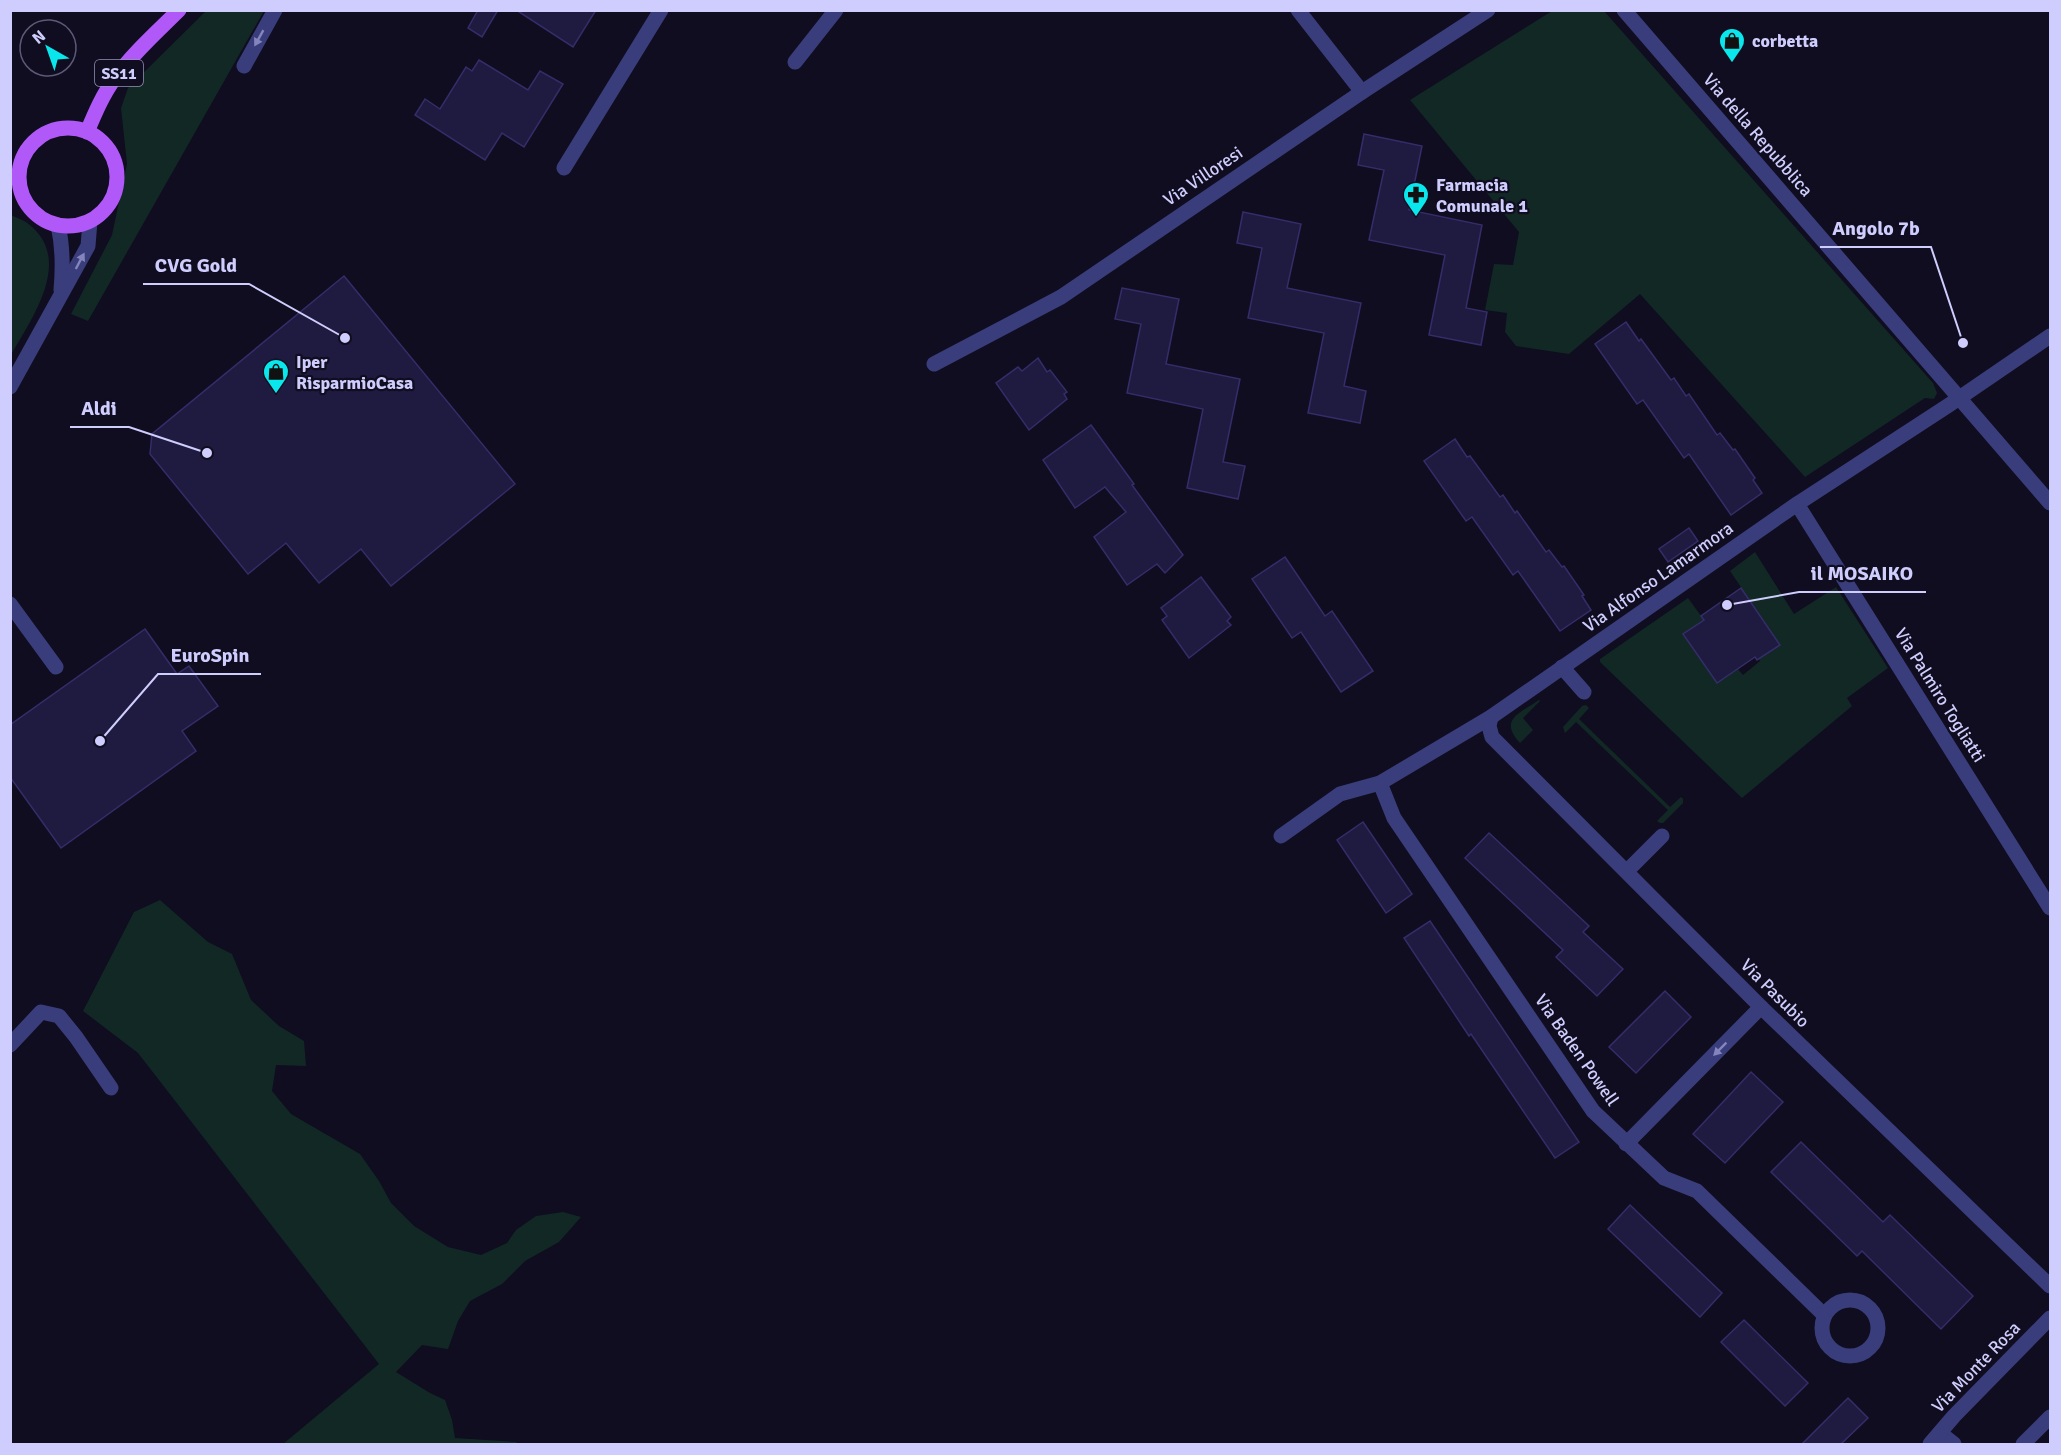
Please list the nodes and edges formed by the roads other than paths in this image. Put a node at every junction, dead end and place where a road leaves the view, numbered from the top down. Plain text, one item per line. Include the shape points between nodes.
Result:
1 (179, 10) edge
2 (275, 10) edge
3 (661, 10) edge
4 (836, 10) edge
5 (1298, 10) edge
6 (1488, 10) edge
7 (1624, 10) edge
8 (795, 62) dead end
9 (244, 66) dead end
10 (1362, 92) junction
11 (87, 132) junction
12 (564, 168) dead end
13 (16, 193) edge
14 (90, 221) junction
15 (58, 225) junction
16 (60, 299) junction
17 (2050, 336) edge
18 (934, 364) dead end
19 (10, 387) edge
20 (1959, 397) junction
21 (2050, 503) edge
22 (1797, 504) junction
23 (10, 604) edge
24 (56, 667) dead end
25 (1562, 667) junction
26 (1584, 692) dead end
27 (1491, 717) junction
28 (1380, 783) junction
29 (1281, 836) dead end
30 (1662, 836) dead end
31 (1627, 872) junction
32 (2050, 908) edge
33 (1761, 1007) junction
34 (10, 1045) edge
35 (111, 1088) dead end
36 (1626, 1144) junction
37 (2050, 1286) edge
38 (1824, 1316) dead end
39 (2050, 1318) edge
40 (2050, 1417) edge
41 (1935, 1439) edge
42 (1953, 1444) edge
43 (2023, 1444) edge

1 - 11 main road, SS11 via 115,78
2 -> 9 street
3 - 12 street
4 - 8 street
5 - 10 street
6 - 10 street, Via Villoresi
7 - 20 street, Via della Repubblica
10 - 18 street, Via Villoresi via 1061,297
11 - 13 main road via 72,128 41,136 22,161
11 - 14 main road via 111,152 117,183 103,212
13 - 15 main road via 36,214
14 - 15 main road
16 -> 14 street via 88,246
15 - 16 street via 63,267
16 - 19 street
17 - 20 street, Via Alfonso Lamarmora
20 - 21 street, Via della Repubblica
20 - 22 street, Via Alfonso Lamarmora
22 - 25 street, Via Alfonso Lamarmora
22 - 32 street, Via Palmiro Togliatti
23 - 24 street
25 - 26 street
25 - 27 street, Via Alfonso Lamarmora
27 - 28 street, Via Alfonso Lamarmora
27 - 31 street, Via Pasubio via 1492,737
28 - 29 street, Via Alfonso Lamarmora via 1340,794
28 - 36 street, Via Baden Powell via 1394,818 1593,1111
30 - 31 street
31 - 33 street, Via Pasubio
33 -> 36 street
33 - 37 street, Via Pasubio
34 - 35 street via 41,1012 59,1016
36 - 38 street, Via Baden Powell via 1664,1178 1697,1191
39 - 41 street, Via Monte Rosa
40 - 43 street
41 - 42 street

